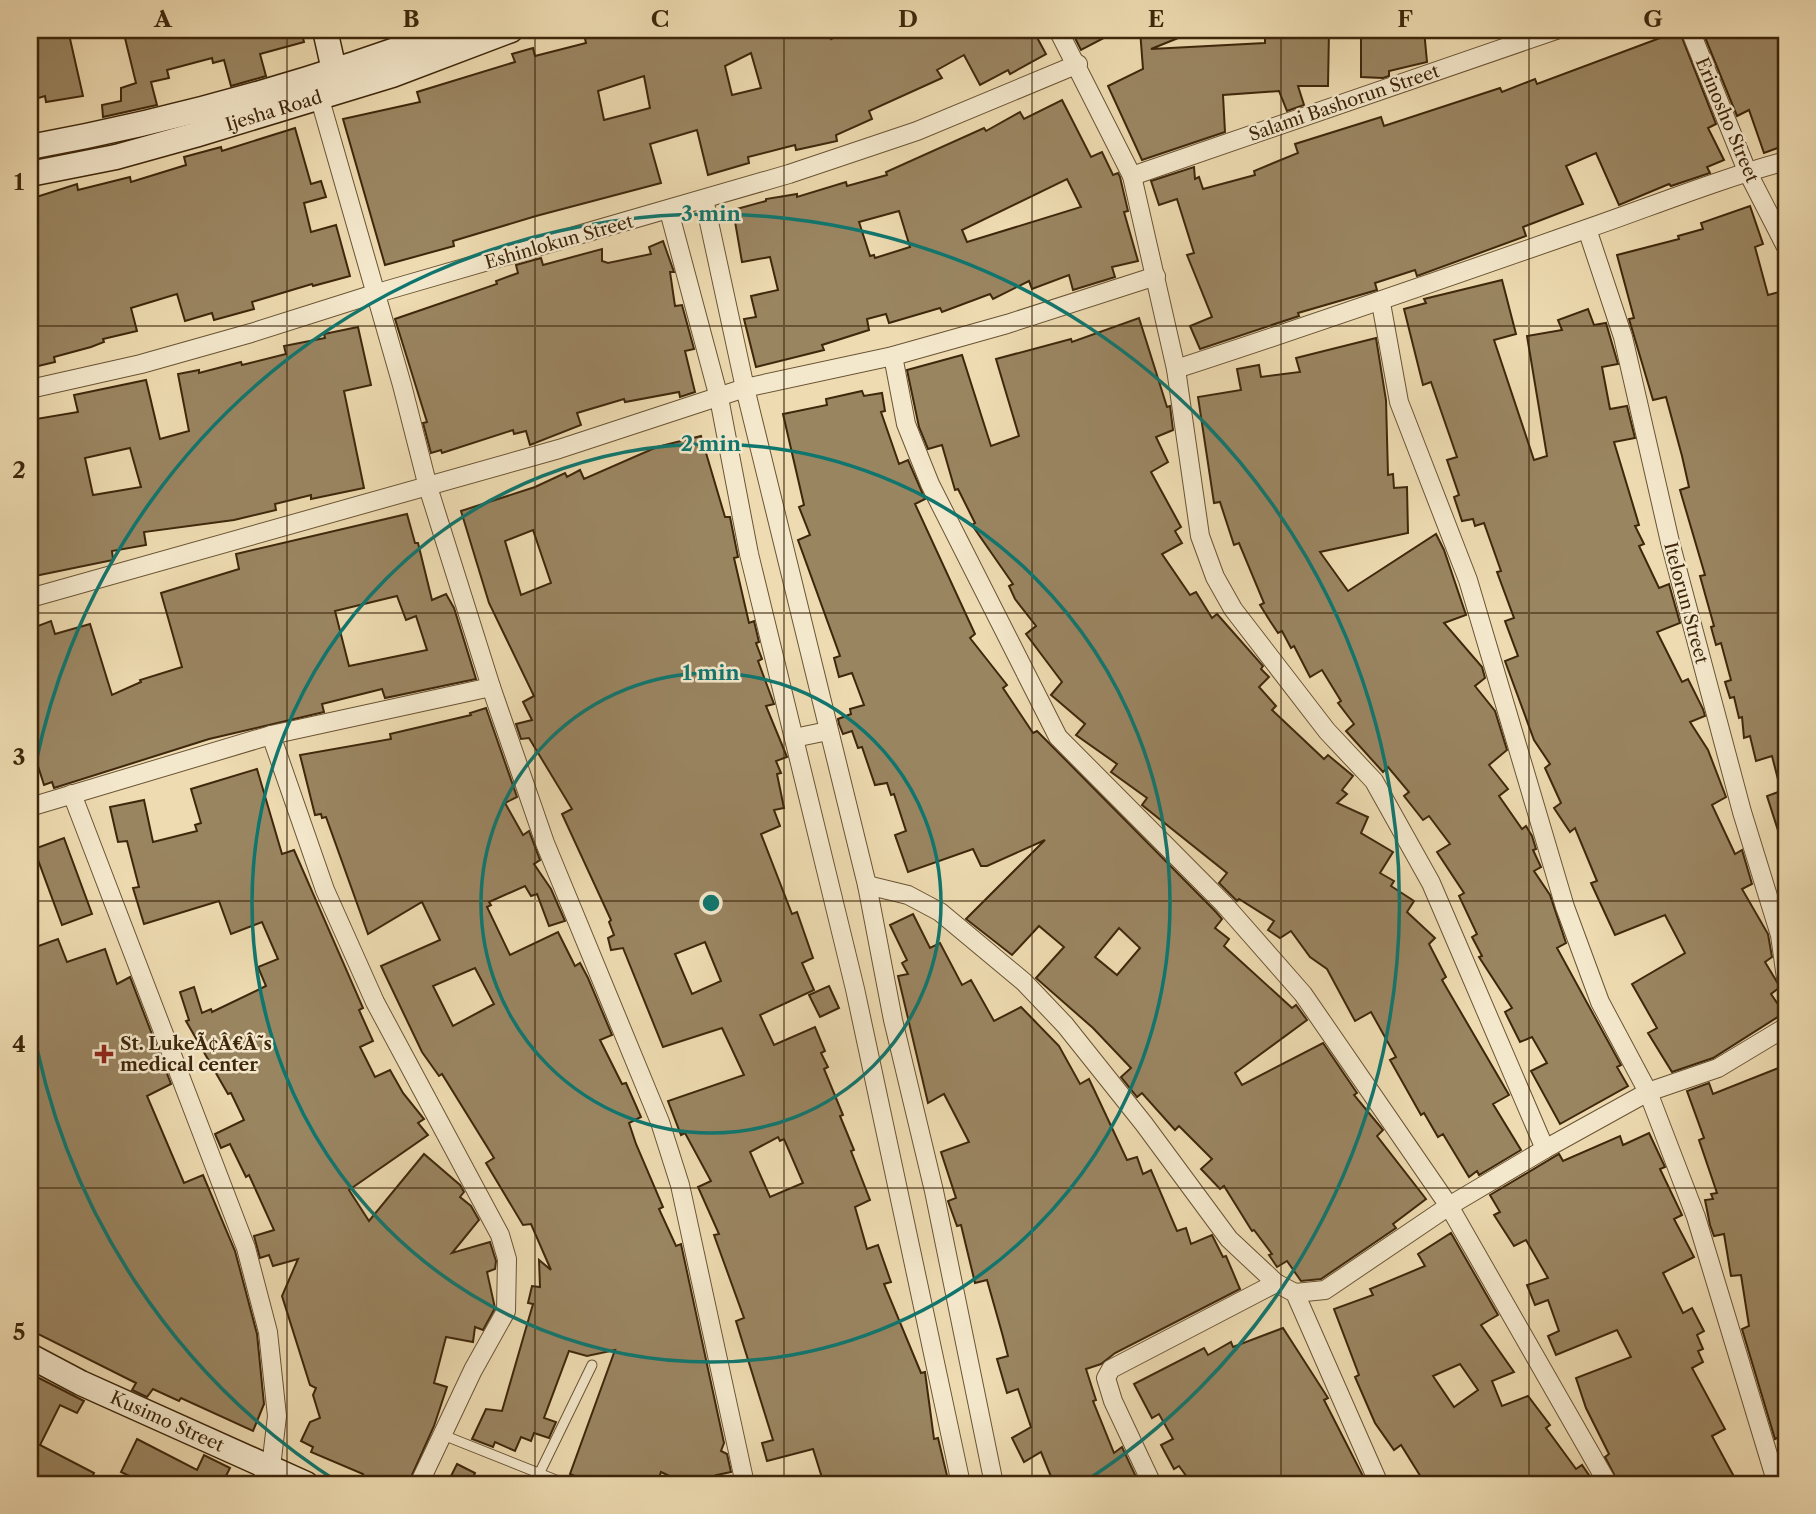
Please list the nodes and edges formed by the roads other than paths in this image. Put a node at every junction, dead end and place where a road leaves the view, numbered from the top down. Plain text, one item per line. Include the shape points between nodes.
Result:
1 (325, 30) edge
2 (452, 30) edge
3 (511, 30) edge
4 (1058, 30) edge
5 (1556, 30) edge
6 (1690, 30) edge
7 (1078, 64) junction
8 (334, 70) junction
9 (319, 96) junction
10 (30, 147) edge
11 (1786, 161) edge
12 (1747, 172) junction
13 (30, 174) edge
14 (1132, 176) junction
15 (704, 199) junction
16 (669, 211) junction
17 (1587, 229) junction
18 (1786, 247) edge
19 (1156, 276) junction
20 (374, 293) junction
21 (1381, 303) junction
22 (893, 356) junction
23 (1176, 369) junction
24 (745, 388) junction
25 (30, 389) edge
26 (719, 398) junction
27 (428, 487) junction
28 (30, 598) edge
29 (491, 687) junction
30 (828, 731) junction
31 (271, 735) junction
32 (794, 738) junction
33 (72, 794) junction
34 (30, 807) edge
35 (867, 885) junction
36 (1786, 978) edge
37 (1786, 1027) edge
38 (1648, 1092) junction
39 (1545, 1149) junction
40 (1449, 1206) junction
41 (1276, 1283) junction
42 (1295, 1293) junction
43 (30, 1356) edge
44 (592, 1365) dead end
45 (443, 1436) junction
46 (540, 1472) junction
47 (265, 1476) edge
48 (306, 1484) edge
49 (419, 1484) edge
50 (566, 1484) edge
51 (745, 1484) edge
52 (961, 1484) edge
53 (994, 1484) edge
54 (1152, 1484) edge
55 (1379, 1484) edge
56 (1608, 1484) edge
57 (1777, 1484) edge

1 - 8 main road
2 - 8 main road, Ijesha Road
3 - 9 main road, Ijesha Road via 392,75
4 - 7 street
5 - 14 street, Salami Bashorun Street
6 - 12 street, Erinosho Street
7 - 14 street
7 - 15 street, Eshinlokun Street via 917,131
8 - 10 main road, Ijesha Road via 132,127
9 - 13 main road, Ijesha Road via 116,157
9 - 20 street
11 - 12 street
12 - 17 street
12 - 18 street, Erinosho Street
14 - 19 street
15 - 16 street, Eshinlokun Street
15 - 24 street
16 - 20 street, Eshinlokun Street
16 - 26 street
17 - 21 street
17 - 36 street, Itelorun Street via 1623,337 1673,556 1780,935
19 - 22 street
19 - 23 street
20 - 25 street, Eshinlokun Street via 141,364
20 - 27 street
21 - 23 street
21 - 38 street via 1399,402 1468,580 1565,907 1600,1002
22 - 24 street
22 - 40 street via 906,424 930,484 1058,737 1224,904 1303,994
23 - 39 street via 1200,536 1214,577 1233,610 1328,731 1374,781 1430,883
24 - 26 street
24 - 30 street
26 - 27 street
26 - 32 street via 748,554
27 - 28 street
27 - 29 street
29 - 31 street
29 - 51 street via 545,843 660,1122 680,1185
30 - 32 street
30 - 35 street
31 - 33 street
31 - 45 street via 353,952 500,1235 507,1259 506,1311
32 - 52 street via 855,989
33 - 34 street
33 - 47 street via 246,1248 272,1358 277,1416
35 - 41 street via 908,895 940,912 1024,982 1065,1025 1144,1124 1229,1239
35 - 53 street
37 - 38 street via 1718,1068
38 - 39 street
38 - 57 street via 1696,1217
39 - 40 street
40 - 42 street via 1325,1290
40 - 56 street
41 - 42 street
41 - 54 street via 1111,1369 1106,1378 1113,1401
42 - 55 street
43 - 47 main road, Kusimo Street
44 - 46 lane
45 - 46 lane
45 - 49 street
46 - 50 lane
47 - 48 main road, Kusimo Street

